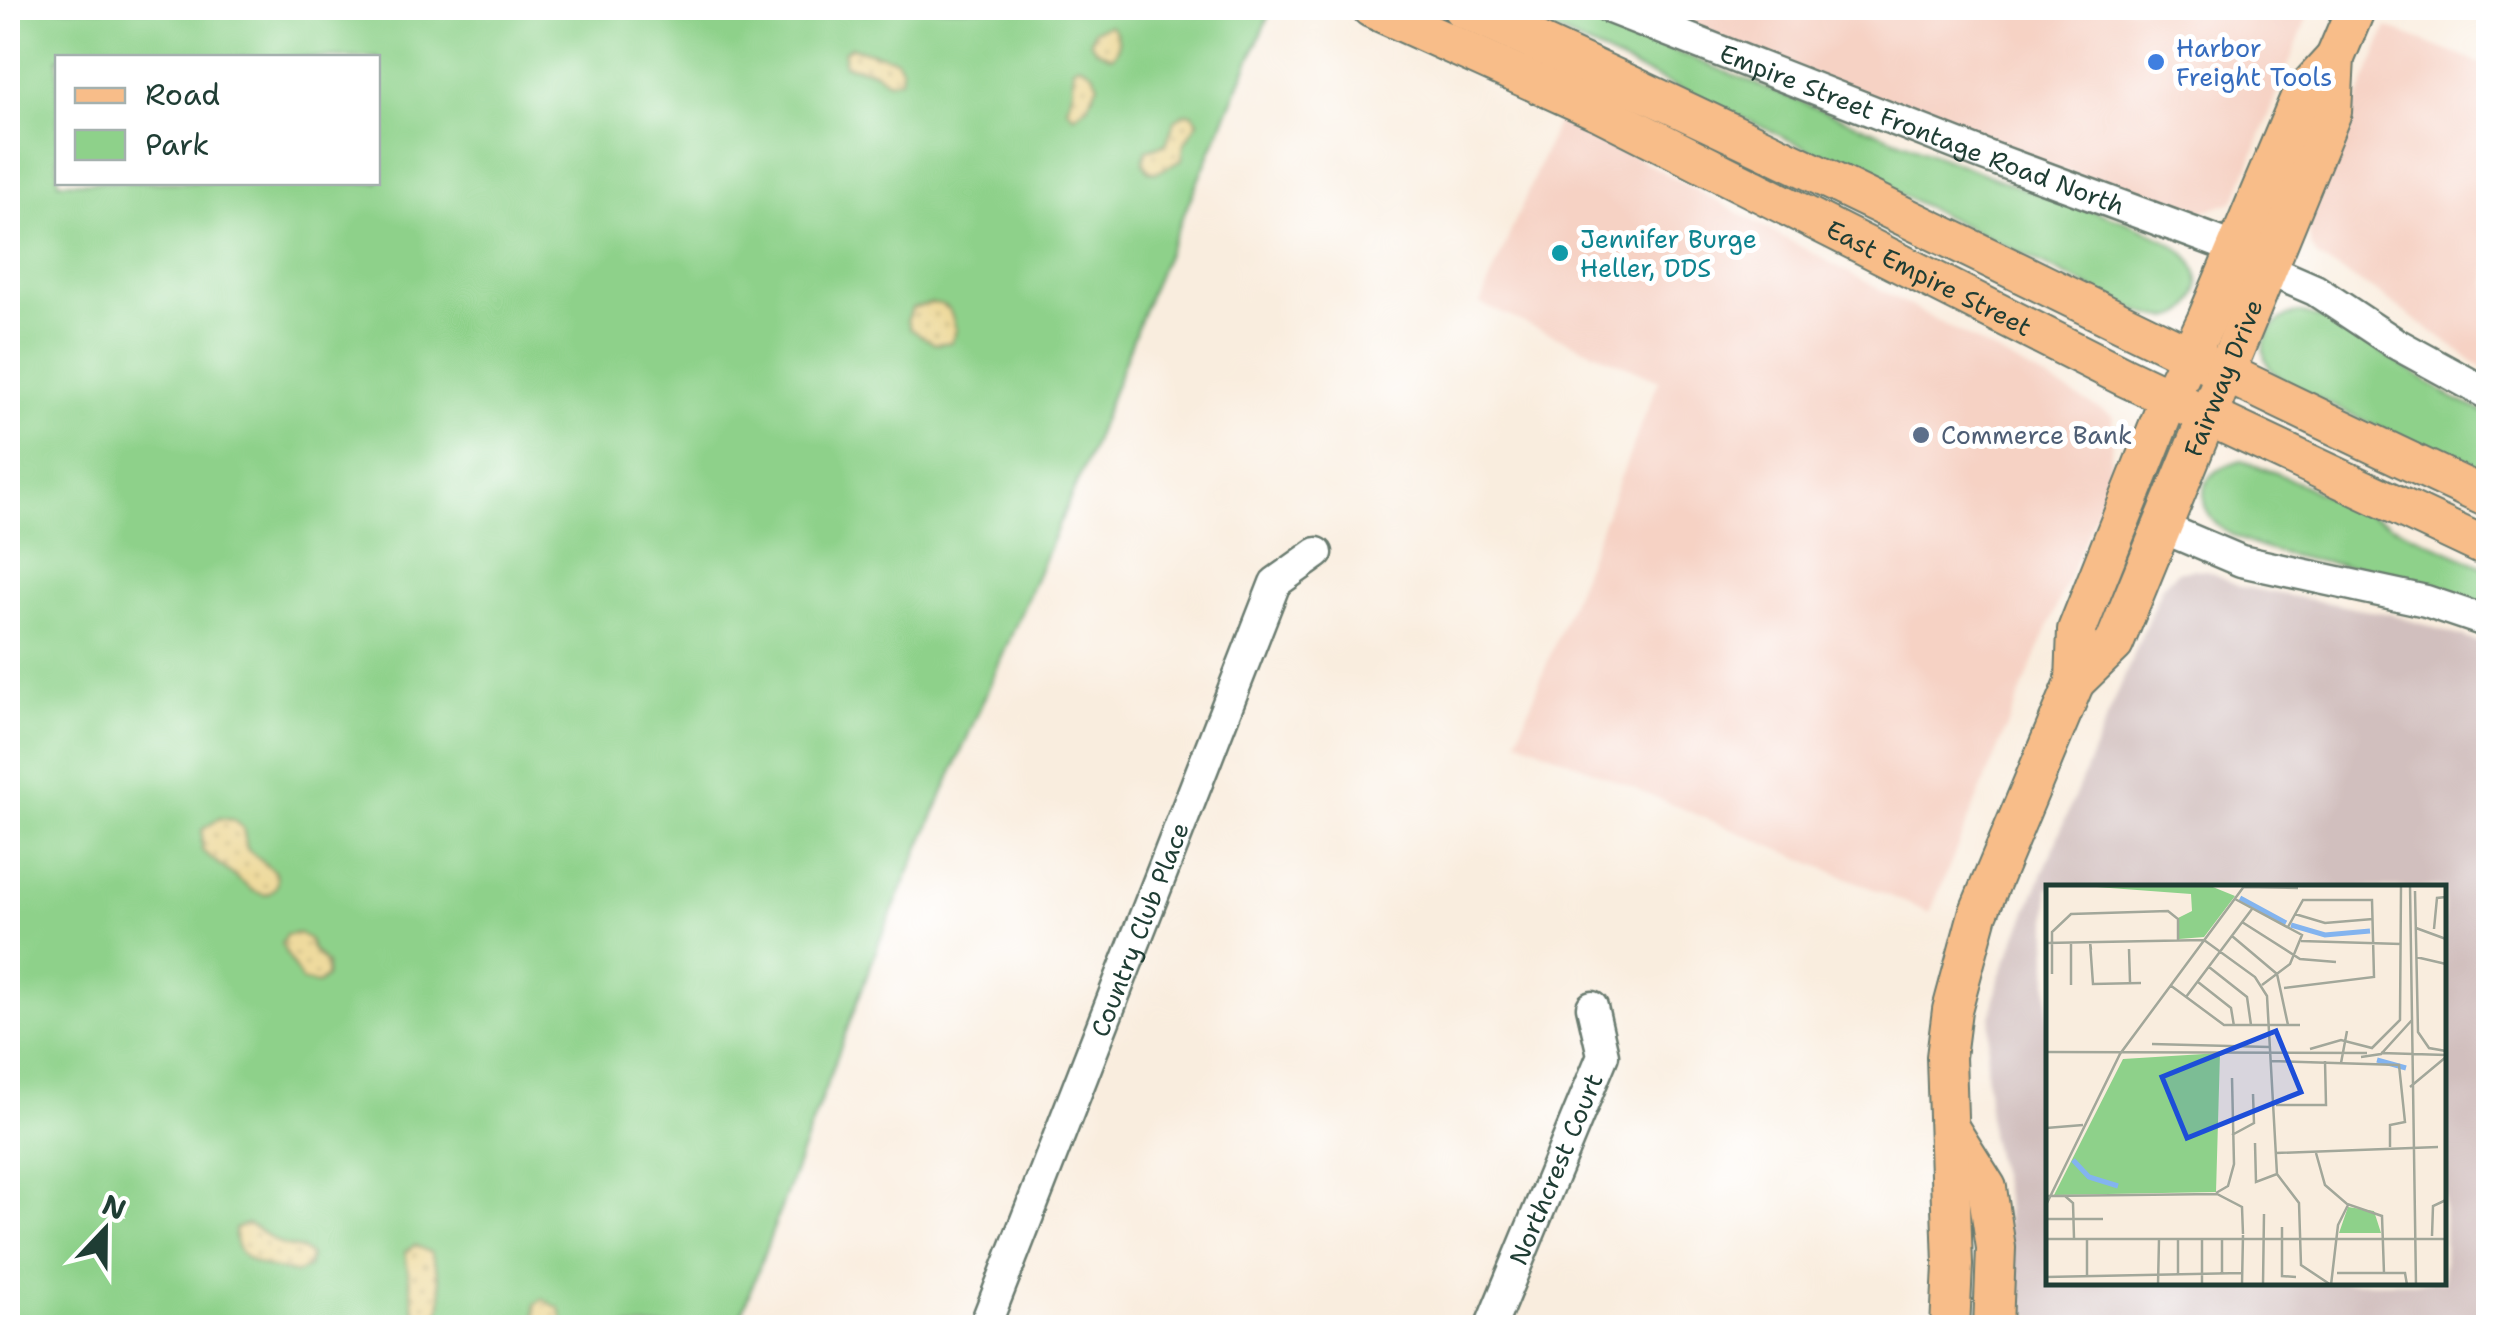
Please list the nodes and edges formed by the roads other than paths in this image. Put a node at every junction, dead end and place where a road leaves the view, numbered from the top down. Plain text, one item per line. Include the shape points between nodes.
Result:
1 (1371, 8) edge
2 (1462, 8) edge
3 (1610, 8) edge
4 (2356, 8) edge
5 (2335, 58) junction
6 (2237, 248) junction
7 (2269, 270) junction
8 (2190, 358) junction
9 (2226, 374) junction
10 (2488, 394) edge
11 (2169, 399) junction
12 (2207, 417) junction
13 (2488, 498) edge
14 (2161, 527) junction
15 (2488, 548) edge
16 (1318, 553) dead end
17 (2488, 622) edge
18 (2075, 682) junction
19 (1592, 1007) dead end
20 (1948, 1126) junction
21 (984, 1328) edge
22 (1490, 1328) edge
23 (1950, 1328) edge
24 (1993, 1328) edge

1 - 11 main road, East Empire Street via 1601,112
2 - 8 main road, East Empire Street
3 - 6 street, Empire Street Frontage Road North
4 - 5 main road, Fairway Drive
5 - 6 main road, Fairway Drive via 2301,95
5 - 7 main road, Fairway Drive via 2332,112
6 - 8 main road, Fairway Drive
7 - 9 main road, Fairway Drive
7 - 10 street via 2315,290
8 - 9 main road, East Empire Street
8 - 11 main road, Fairway Drive
9 - 12 main road, Fairway Drive
9 - 13 main road, East Empire Street
11 - 12 main road, East Empire Street
11 - 18 main road, Fairway Drive via 2077,630
12 - 14 main road, Fairway Drive
12 - 15 main road, East Empire Street
14 - 17 street via 2241,562 2426,600
14 - 18 main road, Fairway Drive via 2114,644
16 - 21 street, Country Club Place via 1274,583
18 - 20 main road, Fairway Drive via 1978,914 1952,1010
19 - 22 street, Northcrest Court via 1603,1055
20 - 23 main road, Fairway Drive
20 - 24 main road via 1988,1188 1996,1261

